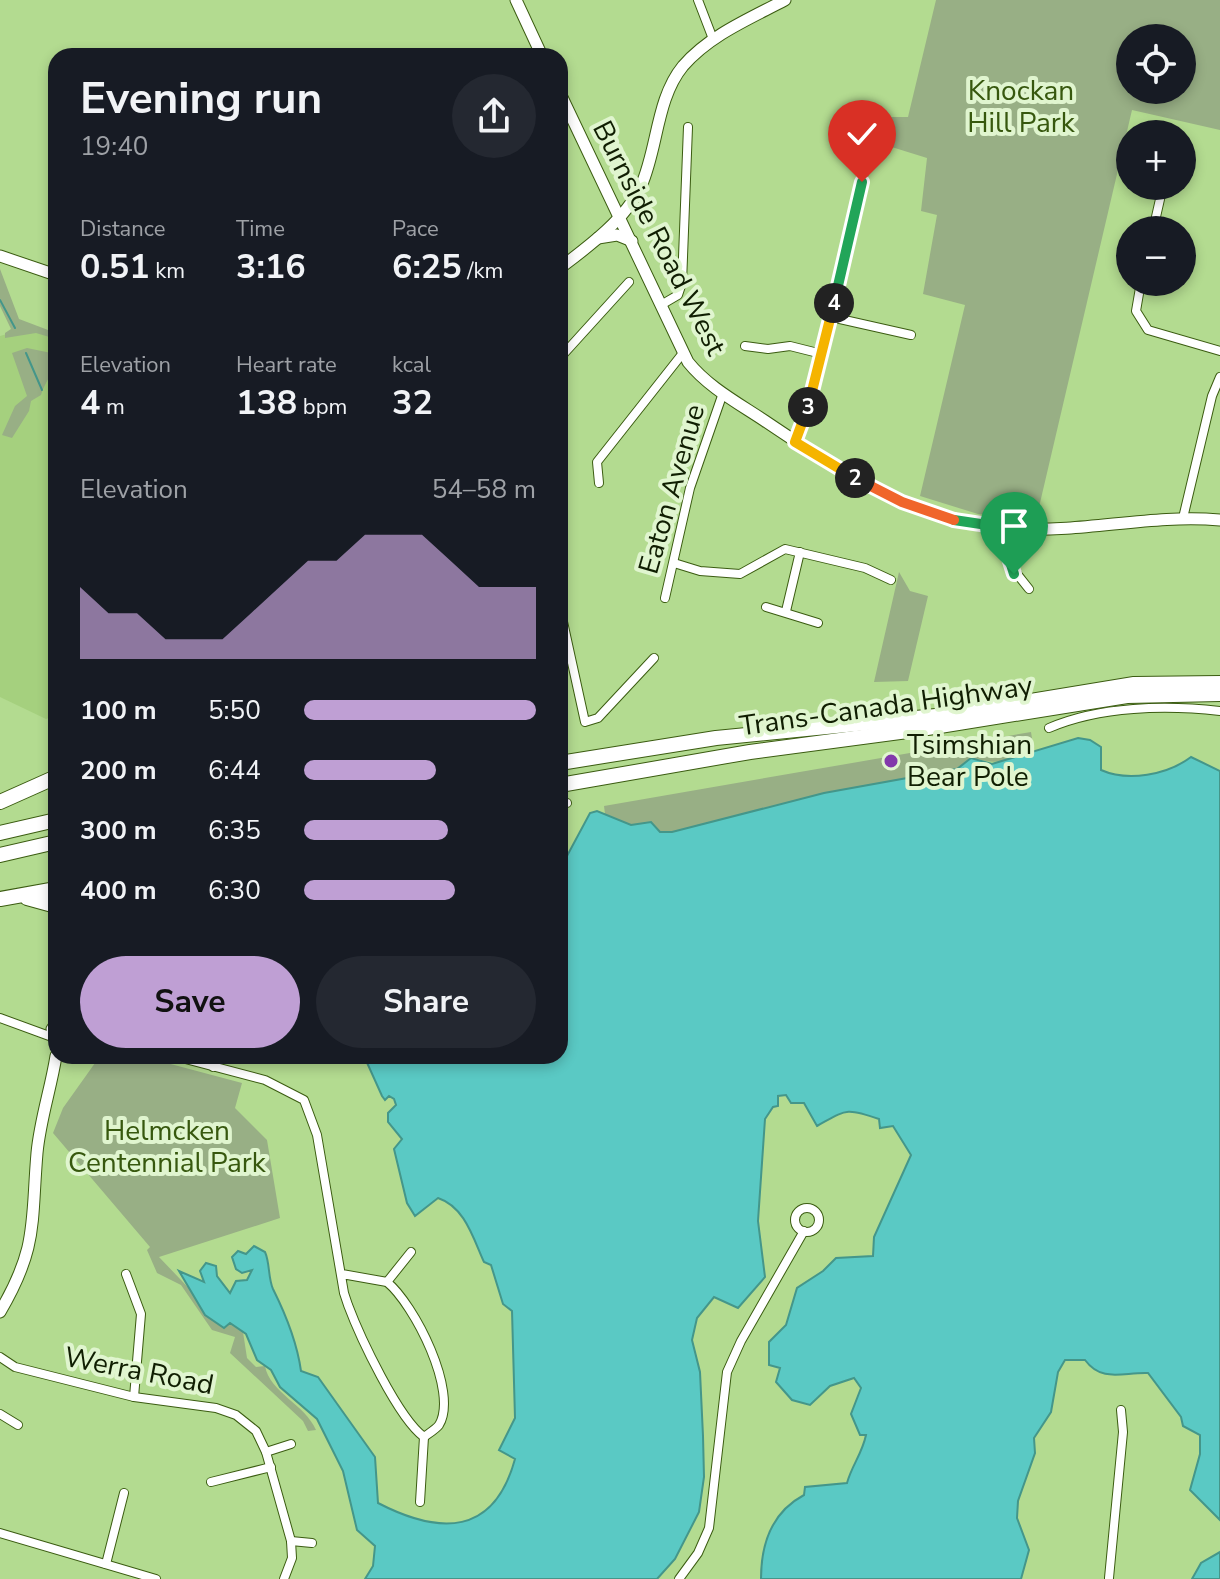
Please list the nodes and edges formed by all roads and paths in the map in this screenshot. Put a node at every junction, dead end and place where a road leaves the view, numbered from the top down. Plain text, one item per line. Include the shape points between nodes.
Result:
1 (516, 0) edge
2 (698, 0) edge
3 (785, 0) edge
4 (713, 39) junction
5 (538, 48) edge
6 (568, 109) edge
7 (876, 122) dead end
8 (688, 127) dead end
9 (641, 187) junction
10 (610, 195) junction
11 (620, 216) junction
12 (596, 238) junction
13 (632, 241) junction
14 (0, 256) edge
15 (568, 261) edge
16 (48, 272) edge
17 (629, 282) dead end
18 (1139, 296) edge
19 (661, 305) junction
20 (831, 317) junction
21 (911, 335) dead end
22 (745, 346) dead end
23 (568, 349) edge
24 (1220, 351) edge
25 (683, 353) junction
26 (822, 354) junction
27 (1220, 377) edge
28 (723, 393) junction
29 (795, 442) junction
30 (599, 483) dead end
31 (1183, 518) junction
32 (1220, 520) edge
33 (1014, 529) junction
34 (800, 552) junction
35 (674, 563) junction
36 (891, 580) dead end
37 (1029, 589) dead end
38 (665, 598) dead end
39 (766, 607) dead end
40 (786, 611) junction
41 (818, 623) dead end
42 (568, 651) edge
43 (654, 658) dead end
44 (1220, 683) edge
45 (1220, 694) edge
46 (1220, 711) edge
47 (1049, 728) dead end
48 (690, 741) junction
49 (750, 752) junction
50 (568, 755) edge
51 (568, 762) edge
52 (48, 779) edge
53 (568, 784) edge
54 (568, 798) edge
55 (0, 802) edge
56 (48, 822) edge
57 (0, 833) edge
58 (48, 844) edge
59 (0, 855) edge
60 (48, 890) edge
61 (7, 897) edge
62 (48, 905) edge
63 (0, 1018) edge
64 (48, 1032) edge
65 (56, 1064) edge
66 (202, 1064) edge
67 (215, 1064) edge
68 (213, 1067) junction
69 (804, 1231) dead end
70 (411, 1252) dead end
71 (126, 1274) dead end
72 (342, 1274) junction
73 (387, 1282) junction
74 (3, 1300) edge
75 (0, 1312) edge
76 (0, 1357) edge
77 (134, 1397) junction
78 (1121, 1410) dead end
79 (0, 1414) edge
80 (18, 1425) dead end
81 (424, 1437) junction
82 (291, 1444) dead end
83 (266, 1452) junction
84 (271, 1467) junction
85 (211, 1482) dead end
86 (124, 1493) dead end
87 (420, 1502) dead end
88 (0, 1533) edge
89 (291, 1541) junction
90 (312, 1543) dead end
91 (106, 1564) junction
92 (1110, 1578) edge
93 (156, 1579) edge
94 (284, 1579) edge
95 (679, 1579) edge
96 (1101, 1579) edge

1 - 5 street
2 - 4 street
3 - 4 street
4 - 9 street via 681,69 666,99
6 - 10 street, Burnside Road West
7 - 20 street
8 - 19 street via 681,290
9 - 10 street via 624,197
9 - 11 street
10 - 11 street, Burnside Road West
11 - 12 street
11 - 13 street, Burnside Road West
12 - 13 street via 617,235
12 - 15 street
13 - 19 street, Burnside Road West
14 - 16 street
17 - 23 street
18 - 24 street via 1136,311 1148,330
19 - 25 street, Burnside Road West
20 - 21 street
20 - 26 street
22 - 26 street via 790,346
25 - 28 street, Burnside Road West
25 - 30 street via 597,462
26 - 29 street
27 - 31 street
28 - 29 street, Burnside Road West
28 - 35 street, Eaton Avenue via 690,488
29 - 33 street, Burnside Road West via 910,505 959,521
31 - 32 street, Burnside Road West
31 - 33 street, Burnside Road West
33 - 37 street via 1010,565
34 - 35 street via 779,550 740,574
34 - 36 street
34 - 40 street
35 - 38 street, Eaton Avenue
39 - 40 street
40 - 41 street
42 - 43 street via 585,722 598,718
44 - 48 highway, Trans-Canada Highway via 1134,684 946,715
45 - 49 highway, Trans-Canada Highway via 1127,696
46 - 47 street via 1128,710
48 - 50 highway via 644,742
48 - 51 highway, Trans-Canada Highway
49 - 53 highway, Trans-Canada Highway
49 - 54 highway
52 - 55 highway
56 - 57 highway
58 - 59 highway
60 - 61 highway
61 - 62 highway
63 - 64 street
65 - 74 street via 37,1152 33,1238 22,1273
66 - 68 street
67 - 68 street
68 - 72 street via 265,1080 304,1100 317,1135
69 - 95 street via 727,1372 709,1528
70 - 73 street
71 - 77 street via 141,1314
72 - 73 street
72 - 81 street via 351,1312 401,1409
73 - 81 street via 429,1347 445,1389 439,1425
74 - 75 street
76 - 77 street, Werra Road via 15,1367
77 - 83 street, Werra Road via 236,1415 256,1431
78 - 92 street
79 - 80 street
81 - 87 street
82 - 83 street
83 - 84 street, Werra Road
84 - 85 street
84 - 89 street, Werra Road
86 - 91 street
88 - 91 street
89 - 90 street
89 - 94 street, Werra Road via 292,1558
91 - 93 street
92 - 96 street

